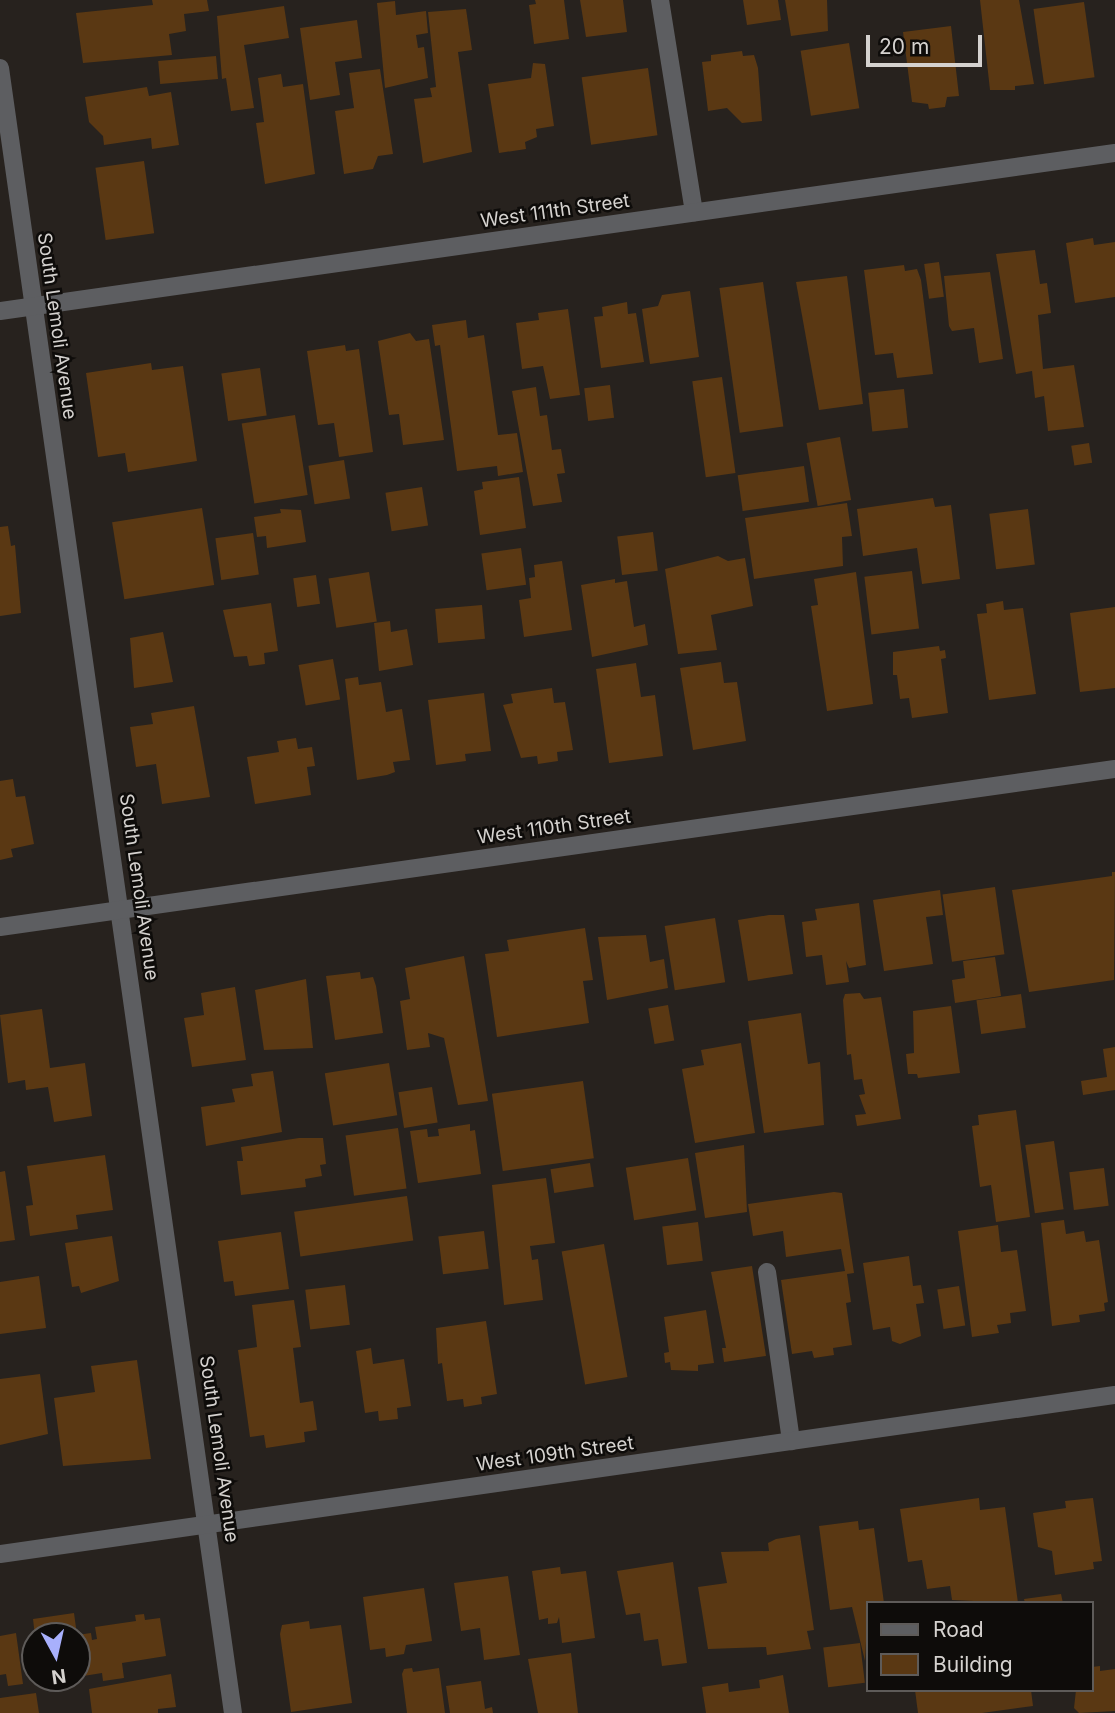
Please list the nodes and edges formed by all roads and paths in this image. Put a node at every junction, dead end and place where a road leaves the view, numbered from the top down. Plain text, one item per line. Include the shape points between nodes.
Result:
1 (660, 0) edge
2 (0, 68) edge
3 (1115, 153) edge
4 (694, 212) junction
5 (32, 307) junction
6 (0, 311) edge
7 (1115, 769) edge
8 (122, 909) junction
9 (0, 927) edge
10 (767, 1272) dead end
11 (1115, 1395) edge
12 (791, 1441) junction
13 (208, 1524) junction
14 (0, 1554) edge
15 (233, 1713) edge

1 - 4 street
2 - 5 street, South Lemoli Avenue
3 - 4 street, West 111th Street
4 - 5 street, West 111th Street
5 - 6 street, West 111th Street
5 - 8 street, South Lemoli Avenue
7 - 8 street, West 110th Street
8 - 9 street, West 110th Street
8 - 13 street, South Lemoli Avenue
10 - 12 street
11 - 12 street, West 109th Street
12 - 13 street, West 109th Street
13 - 14 street, West 109th Street
13 - 15 street, South Lemoli Avenue

